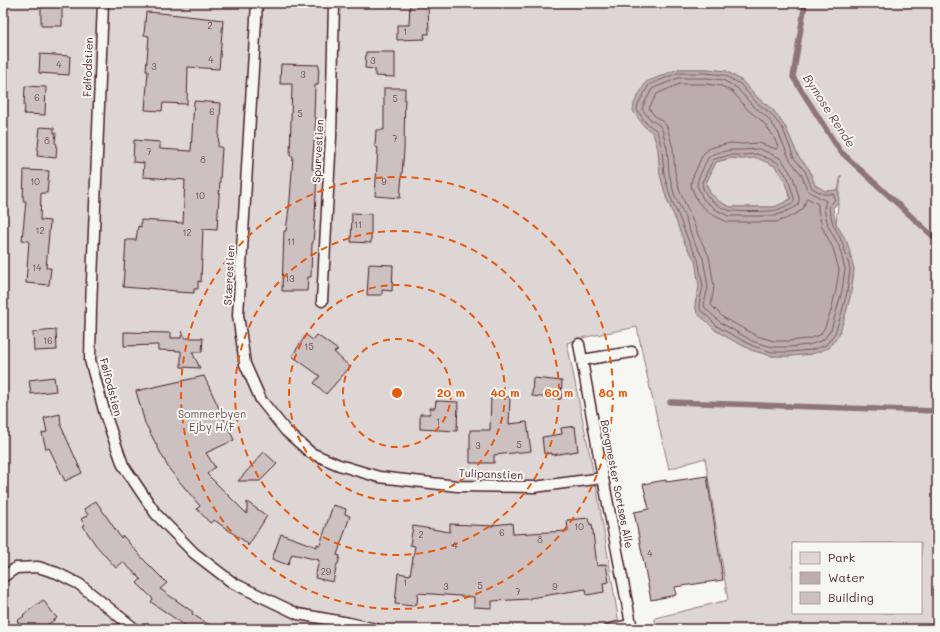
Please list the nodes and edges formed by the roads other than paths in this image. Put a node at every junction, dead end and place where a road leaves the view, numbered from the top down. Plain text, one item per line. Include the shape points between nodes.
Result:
1 (103, 3) edge
2 (257, 3) edge
3 (334, 3) edge
4 (322, 301) dead end
5 (579, 344) dead end
6 (632, 352) dead end
7 (582, 360) junction
8 (379, 477) joint
9 (603, 478) junction
10 (3, 577) edge
11 (632, 627) edge
12 (135, 629) edge
13 (376, 629) edge
14 (610, 629) edge

1 - 13 lane, Følfodstien via 90,360 123,465 156,514 194,553 233,583 298,614
2 - 8 lane, Stærestien via 238,315 245,364 261,400 286,431 311,452 339,465
3 - 4 lane, Spurvestien via 331,137
5 - 7 lane, Borgmester Sortsøs Alle
6 - 7 lane
7 - 9 lane, Borgmester Sortsøs Alle
8 - 9 lane, Tulipanstien via 457,486 534,487
9 - 11 lane, Borgmester Sortsøs Alle
10 - 12 lane via 16,568 38,567 57,573 79,584
11 - 14 lane

